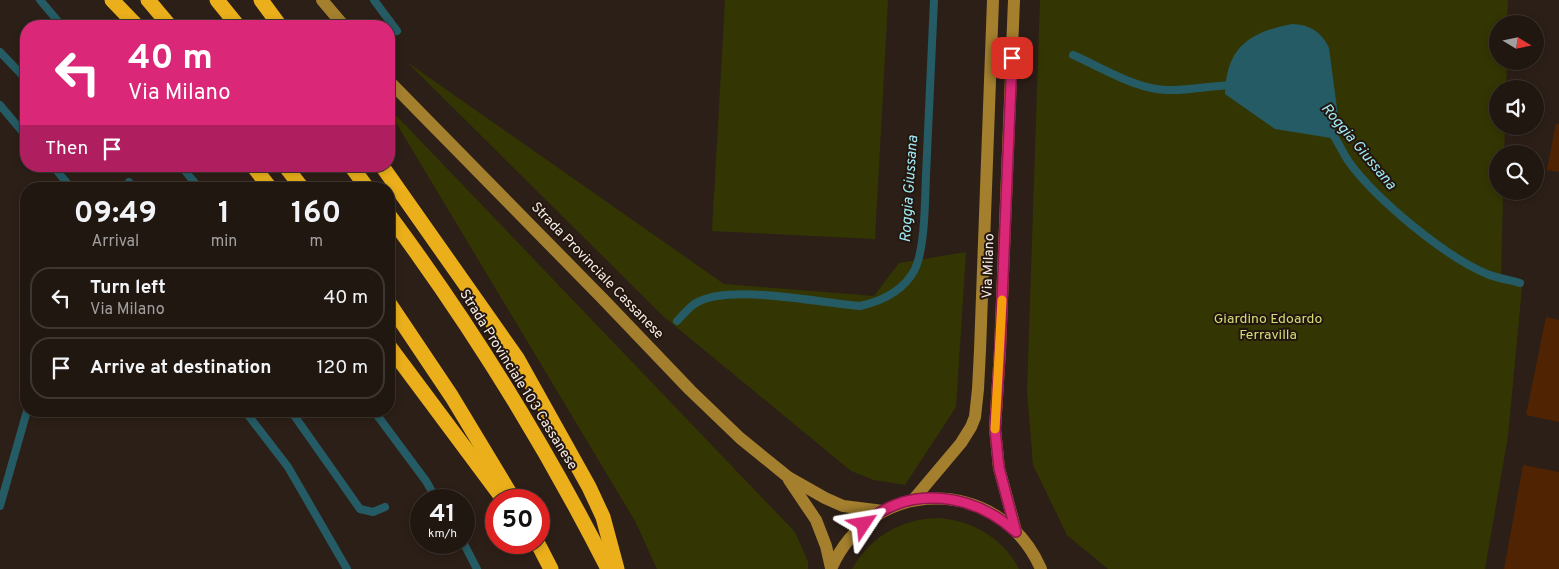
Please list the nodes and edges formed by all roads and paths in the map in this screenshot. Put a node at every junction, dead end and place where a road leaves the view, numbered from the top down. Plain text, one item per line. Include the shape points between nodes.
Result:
1 (112, 0) edge
2 (148, 0) edge
3 (217, 0) edge
4 (262, 0) edge
5 (322, 0) edge
6 (993, 0) edge
7 (1014, 0) edge
8 (131, 20) edge
9 (165, 20) edge
10 (233, 20) edge
11 (276, 20) edge
12 (339, 20) edge
13 (395, 87) edge
14 (258, 172) edge
15 (290, 172) edge
16 (266, 182) edge
17 (298, 182) edge
18 (395, 184) edge
19 (395, 223) edge
20 (395, 311) edge
21 (395, 354) edge
22 (788, 477) junction
23 (496, 489) edge
24 (507, 489) edge
25 (913, 500) junction
26 (883, 511) junction
27 (1016, 532) junction
28 (543, 554) edge
29 (1038, 563) edge
30 (831, 568) edge
31 (551, 569) edge
32 (608, 569) edge
33 (617, 569) edge
34 (1052, 569) edge

1 - 8 highway
2 - 9 highway
3 - 10 highway
4 - 11 highway
5 - 12 main road
6 - 25 main road, Via Milano via 975,417 966,435
7 - 27 main road, Via Milano via 995,429 999,468
13 - 22 main road, Strada Provinciale Cassanese via 690,390 740,438
14 - 16 highway
15 - 17 highway
18 - 33 highway via 517,358 604,517
19 - 32 highway, Strada Provinciale 103 Cassanese via 514,400 552,463
20 - 24 highway via 452,396
21 - 23 highway
22 - 26 main road, Strada Provinciale Cassanese via 843,506
22 - 30 main road, Strada Provinciale Cassanese via 816,520
25 - 26 main road, Strada Provinciale Cassanese
25 - 27 main road, Strada Provinciale Cassanese via 941,498 969,503 991,512
26 - 30 main road, Strada Provinciale Cassanese via 854,533
27 - 29 main road, Strada Provinciale Cassanese
28 - 31 highway
29 - 34 main road, Strada Provinciale Cassanese

